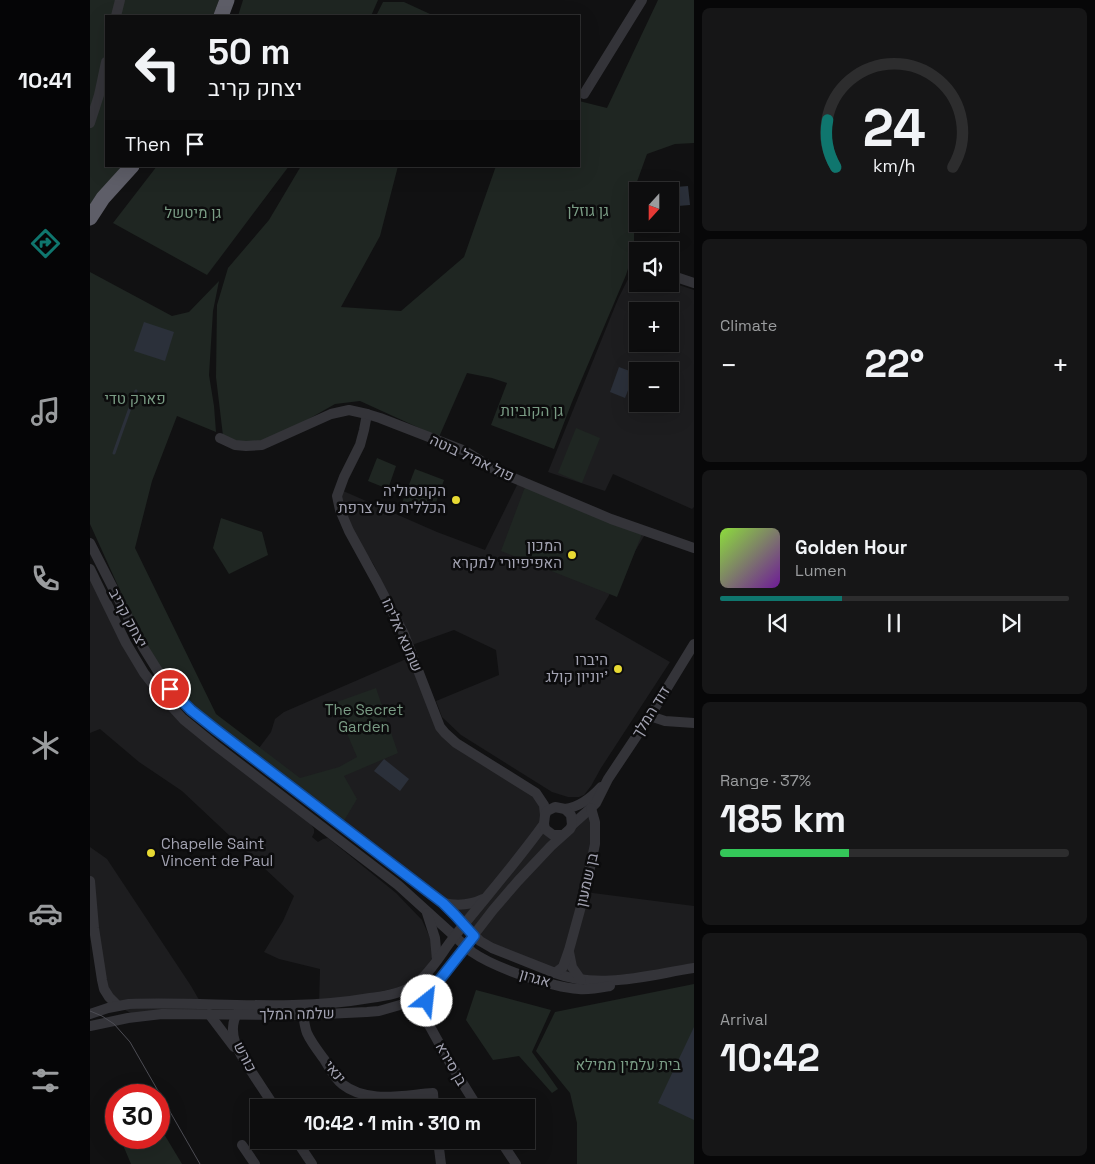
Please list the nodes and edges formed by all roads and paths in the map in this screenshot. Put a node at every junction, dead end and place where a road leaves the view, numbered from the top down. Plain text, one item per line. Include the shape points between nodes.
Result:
1 (120, 0) edge
2 (227, 0) edge
3 (642, 0) edge
4 (116, 15) edge
5 (221, 15) edge
6 (105, 67) edge
7 (584, 94) dead end
8 (90, 123) edge
9 (131, 167) edge
10 (90, 218) edge
11 (679, 278) edge
12 (694, 283) edge
13 (367, 414) junction
14 (220, 438) dead end
15 (90, 543) edge
16 (694, 548) edge
17 (90, 569) edge
18 (694, 644) edge
19 (650, 716) junction
20 (694, 723) edge
21 (608, 779) junction
22 (591, 808) junction
23 (564, 809) junction
24 (544, 820) junction
25 (572, 825) junction
26 (563, 835) junction
27 (90, 881) edge
28 (487, 896) junction
29 (443, 903) junction
30 (426, 910) junction
31 (464, 925) junction
32 (474, 936) junction
33 (454, 937) junction
34 (465, 946) junction
35 (569, 950) junction
36 (437, 960) junction
37 (694, 968) edge
38 (555, 973) junction
39 (581, 980) junction
40 (624, 980) junction
41 (430, 990) junction
42 (245, 1005) junction
43 (118, 1006) junction
44 (302, 1010) junction
45 (90, 1014) edge
46 (209, 1014) junction
47 (237, 1014) junction
48 (91, 1026) edge
49 (241, 1056) junction
50 (269, 1099) edge
51 (433, 1099) edge
52 (472, 1099) edge
53 (242, 1145) dead end
54 (302, 1149) edge
55 (439, 1149) edge
56 (506, 1149) edge
57 (255, 1164) edge
58 (312, 1164) edge
59 (441, 1164) edge
60 (516, 1164) edge

1 - 4 street
2 - 5 highway
3 - 7 street
6 - 8 street
9 - 10 highway
11 - 12 street
13 - 14 street, פול אמיל בוטה via 349,410 331,414 262,445 235,445
13 - 16 street, פול אמיל בוטה via 465,451 497,471 611,519
13 - 24 street, שמעא אליהו via 360,445 337,496 346,524 404,634 440,726 456,743 536,793 544,805
15 - 29 street, יצחק קריב via 142,646 180,700
17 - 30 street, יצחק קריב via 126,643 170,706
18 - 19 street, דוד המלך
19 - 20 street via 665,721
19 - 21 street, דוד המלך
21 - 22 street, דוד המלך
21 - 23 street, דוד המלך via 586,800
22 - 25 street, דוד המלך
22 - 35 street, בן שמעון via 596,844
23 - 24 street via 555,807
23 - 25 street via 571,815
24 - 26 street via 546,829 553,835
24 - 28 street
25 - 26 street
26 - 32 street via 518,881
27 - 43 street via 104,989
28 - 29 street via 470,904
28 - 31 street
29 - 31 street, יצחק קריב
30 - 33 street, יצחק קריב
30 - 36 street via 435,938
31 - 32 street, יצחק קריב
31 - 33 street
32 - 34 street, שלמה המלך
32 - 38 street, אגרון via 492,948
33 - 34 street, אגרון
33 - 36 street, שלמה המלך
34 - 40 street, אגרון via 499,966 564,987 589,990
34 - 41 street, שלמה המלך
35 - 38 street, בן שמעון via 563,967
35 - 39 street via 572,967
36 - 44 street, שלמה המלך via 416,984 402,991
37 - 40 street, אגרון
38 - 39 street, אגרון
39 - 40 street, אגרון
41 - 44 street, שלמה המלך via 416,1000 380,1010
41 - 52 street, בן סירא via 428,1023
42 - 43 street, שלמה המלך via 145,1003
42 - 44 street, שלמה המלך
42 - 47 street
43 - 45 street, שלמה המלך
44 - 47 street, שלמה המלך
44 - 51 street, ינאי via 308,1036 342,1084 372,1096 433,1092
46 - 47 street, שלמה המלך
46 - 48 street, שלמה המלך via 145,1015
46 - 49 street
47 - 49 street, כורש via 233,1032
49 - 50 street, כורש
53 - 57 street
54 - 58 street
55 - 59 street
56 - 60 street

